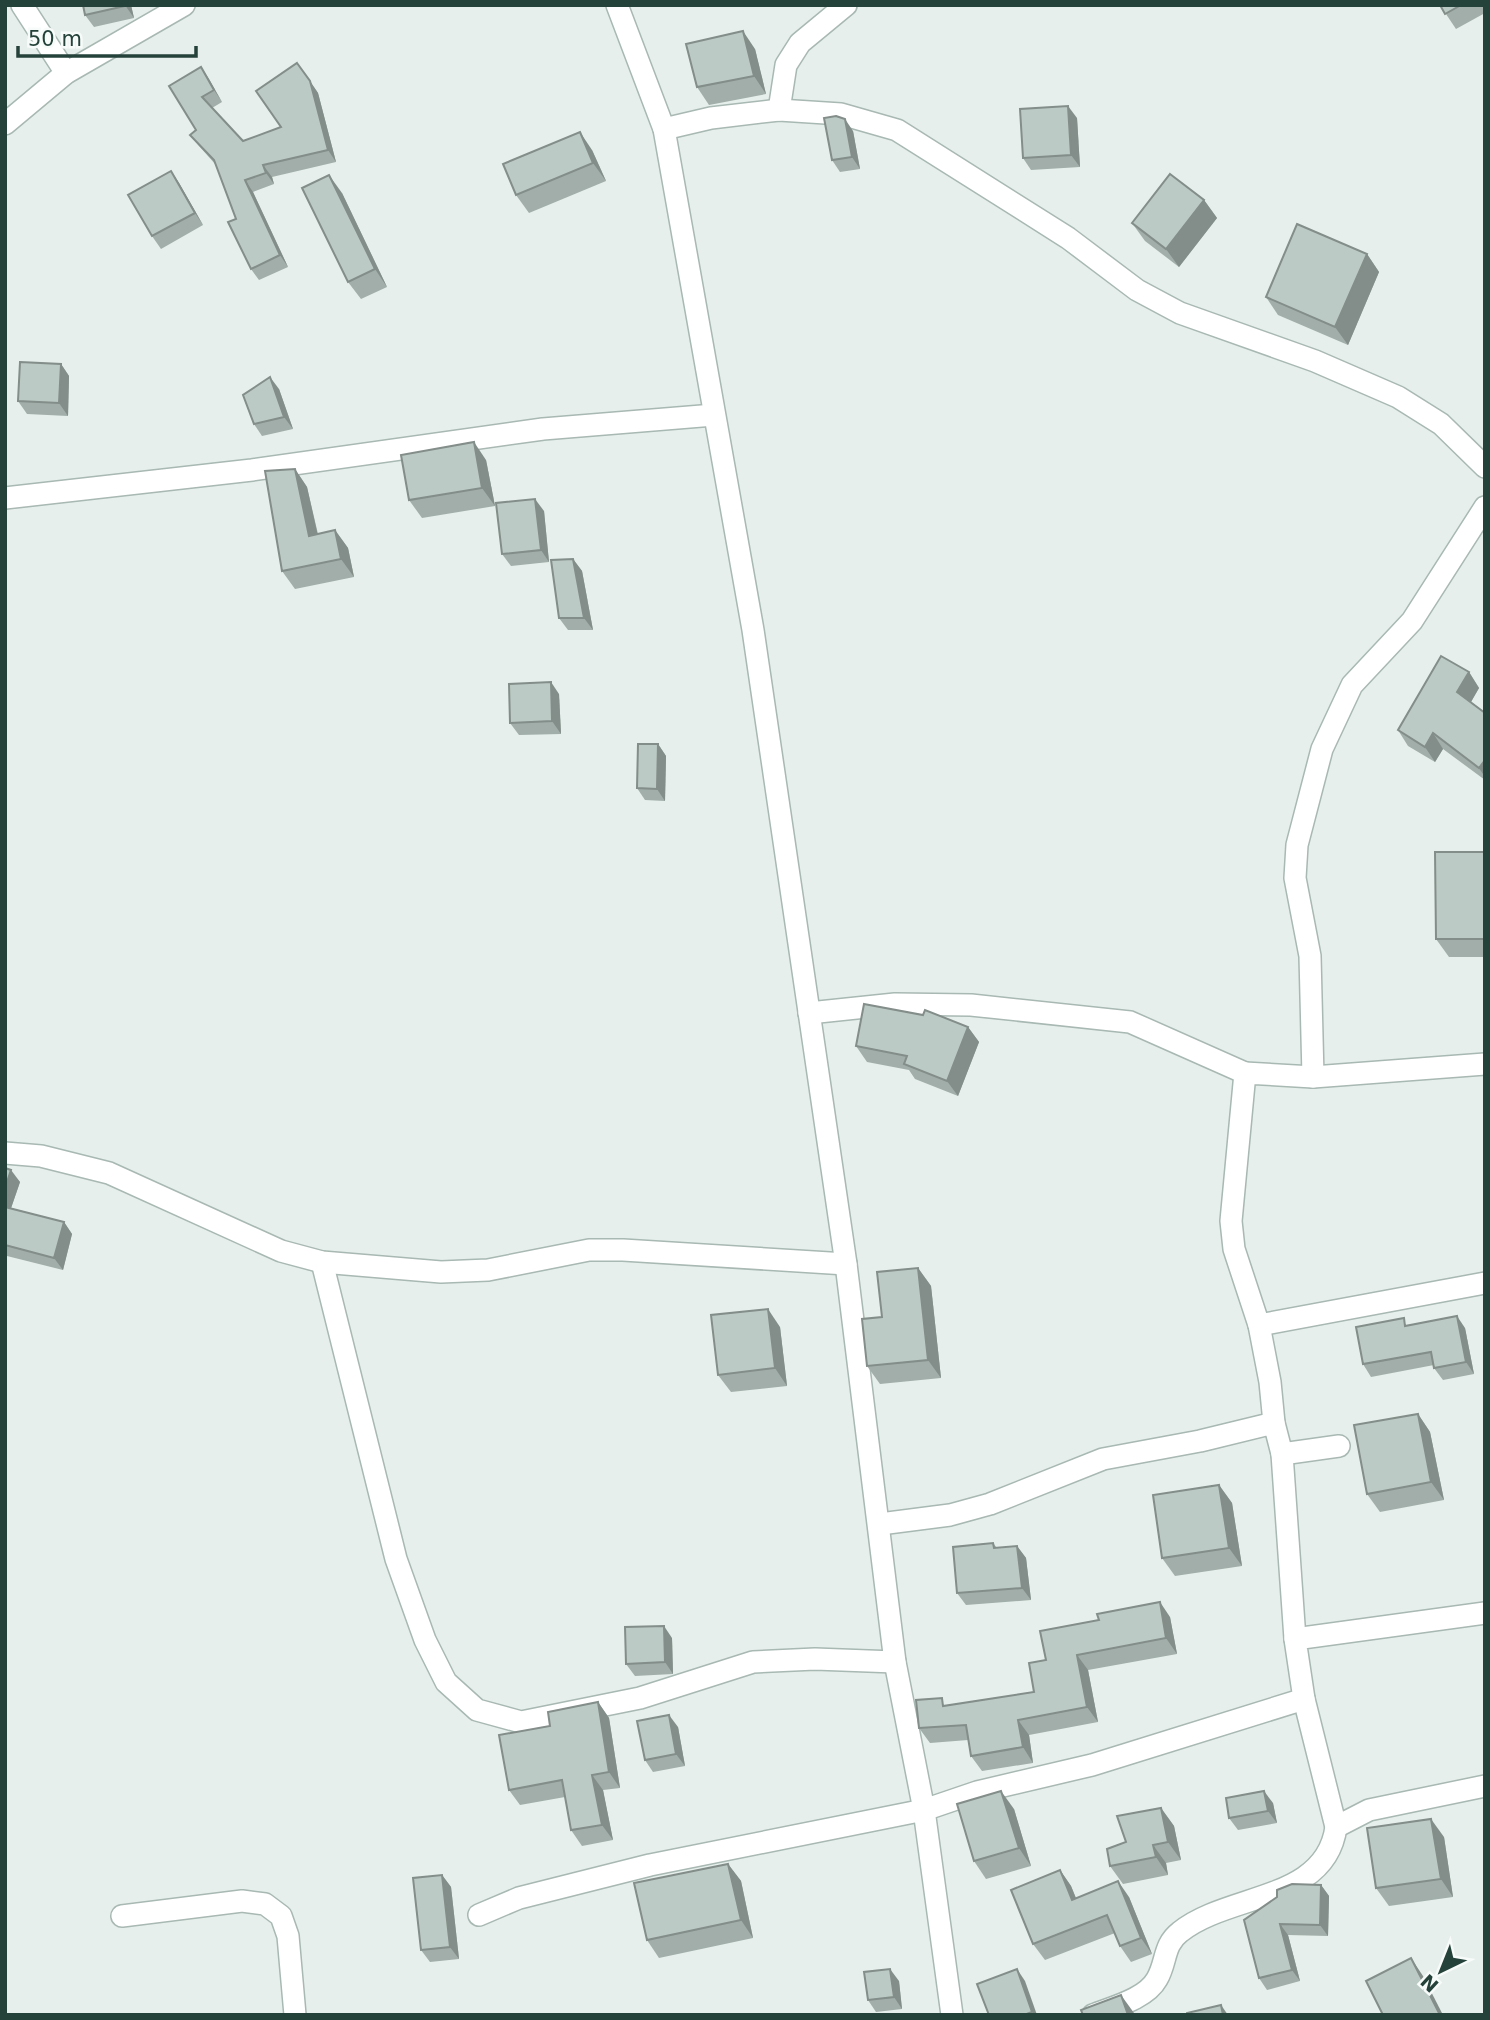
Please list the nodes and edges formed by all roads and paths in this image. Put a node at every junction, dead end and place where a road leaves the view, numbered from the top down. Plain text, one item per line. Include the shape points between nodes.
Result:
1 (22, 5) edge
2 (184, 5) edge
3 (618, 5) edge
4 (846, 5) edge
5 (66, 74) junction
6 (779, 110) junction
7 (5, 124) edge
8 (664, 129) junction
9 (714, 415) junction
10 (1485, 467) edge
11 (5, 498) edge
12 (1485, 507) edge
13 (809, 1013) junction
14 (1485, 1064) edge
15 (1245, 1073) junction
16 (1313, 1077) junction
17 (5, 1153) edge
18 (322, 1262) junction
19 (846, 1264) junction
20 (1485, 1283) edge
21 (1258, 1325) junction
22 (1274, 1423) junction
23 (1339, 1446) dead end
24 (1282, 1454) junction
25 (880, 1524) junction
26 (1485, 1613) edge
27 (1295, 1639) junction
28 (895, 1662) junction
29 (1304, 1699) junction
30 (1485, 1786) edge
31 (924, 1810) junction
32 (1336, 1827) junction
33 (479, 1915) dead end
34 (122, 1916) dead end
35 (295, 2015) edge
36 (952, 2015) edge
37 (1093, 2015) edge

1 - 5 street
2 - 5 street
3 - 8 street
4 - 6 street via 800,43 786,65
5 - 7 street
6 - 8 street
6 - 10 street via 841,114 897,130 1068,238 1137,290 1180,313 1315,361 1398,397 1441,424
8 - 9 street
9 - 11 street via 543,429 252,470
9 - 13 street via 752,630
12 - 16 street via 1412,621 1352,685 1322,749 1297,845 1295,878 1310,956
13 - 15 street via 895,1004 971,1004 1130,1022
13 - 19 street
14 - 16 street
15 - 16 street
15 - 21 street via 1231,1222 1234,1249
17 - 18 street via 41,1156 109,1173 281,1251
18 - 19 street via 441,1272 488,1270 589,1251 622,1250
18 - 28 street via 400,1571 446,1682 477,1710 521,1722 640,1698 753,1662
19 - 25 street
20 - 21 street
21 - 22 street
22 - 24 street
22 - 25 street via 1103,1459 950,1515
23 - 24 street
24 - 27 street
25 - 28 street
26 - 27 street
27 - 29 street
28 - 31 street
29 - 31 street via 1092,1765
29 - 32 street
30 - 32 street via 1369,1810
31 - 33 street via 650,1865 519,1898
31 - 36 street
32 - 37 street via 1334,1844 1312,1872 1180,1932 1164,1951 1156,1981 1133,1999
34 - 35 street via 242,1901 265,1904 281,1916 288,1936

